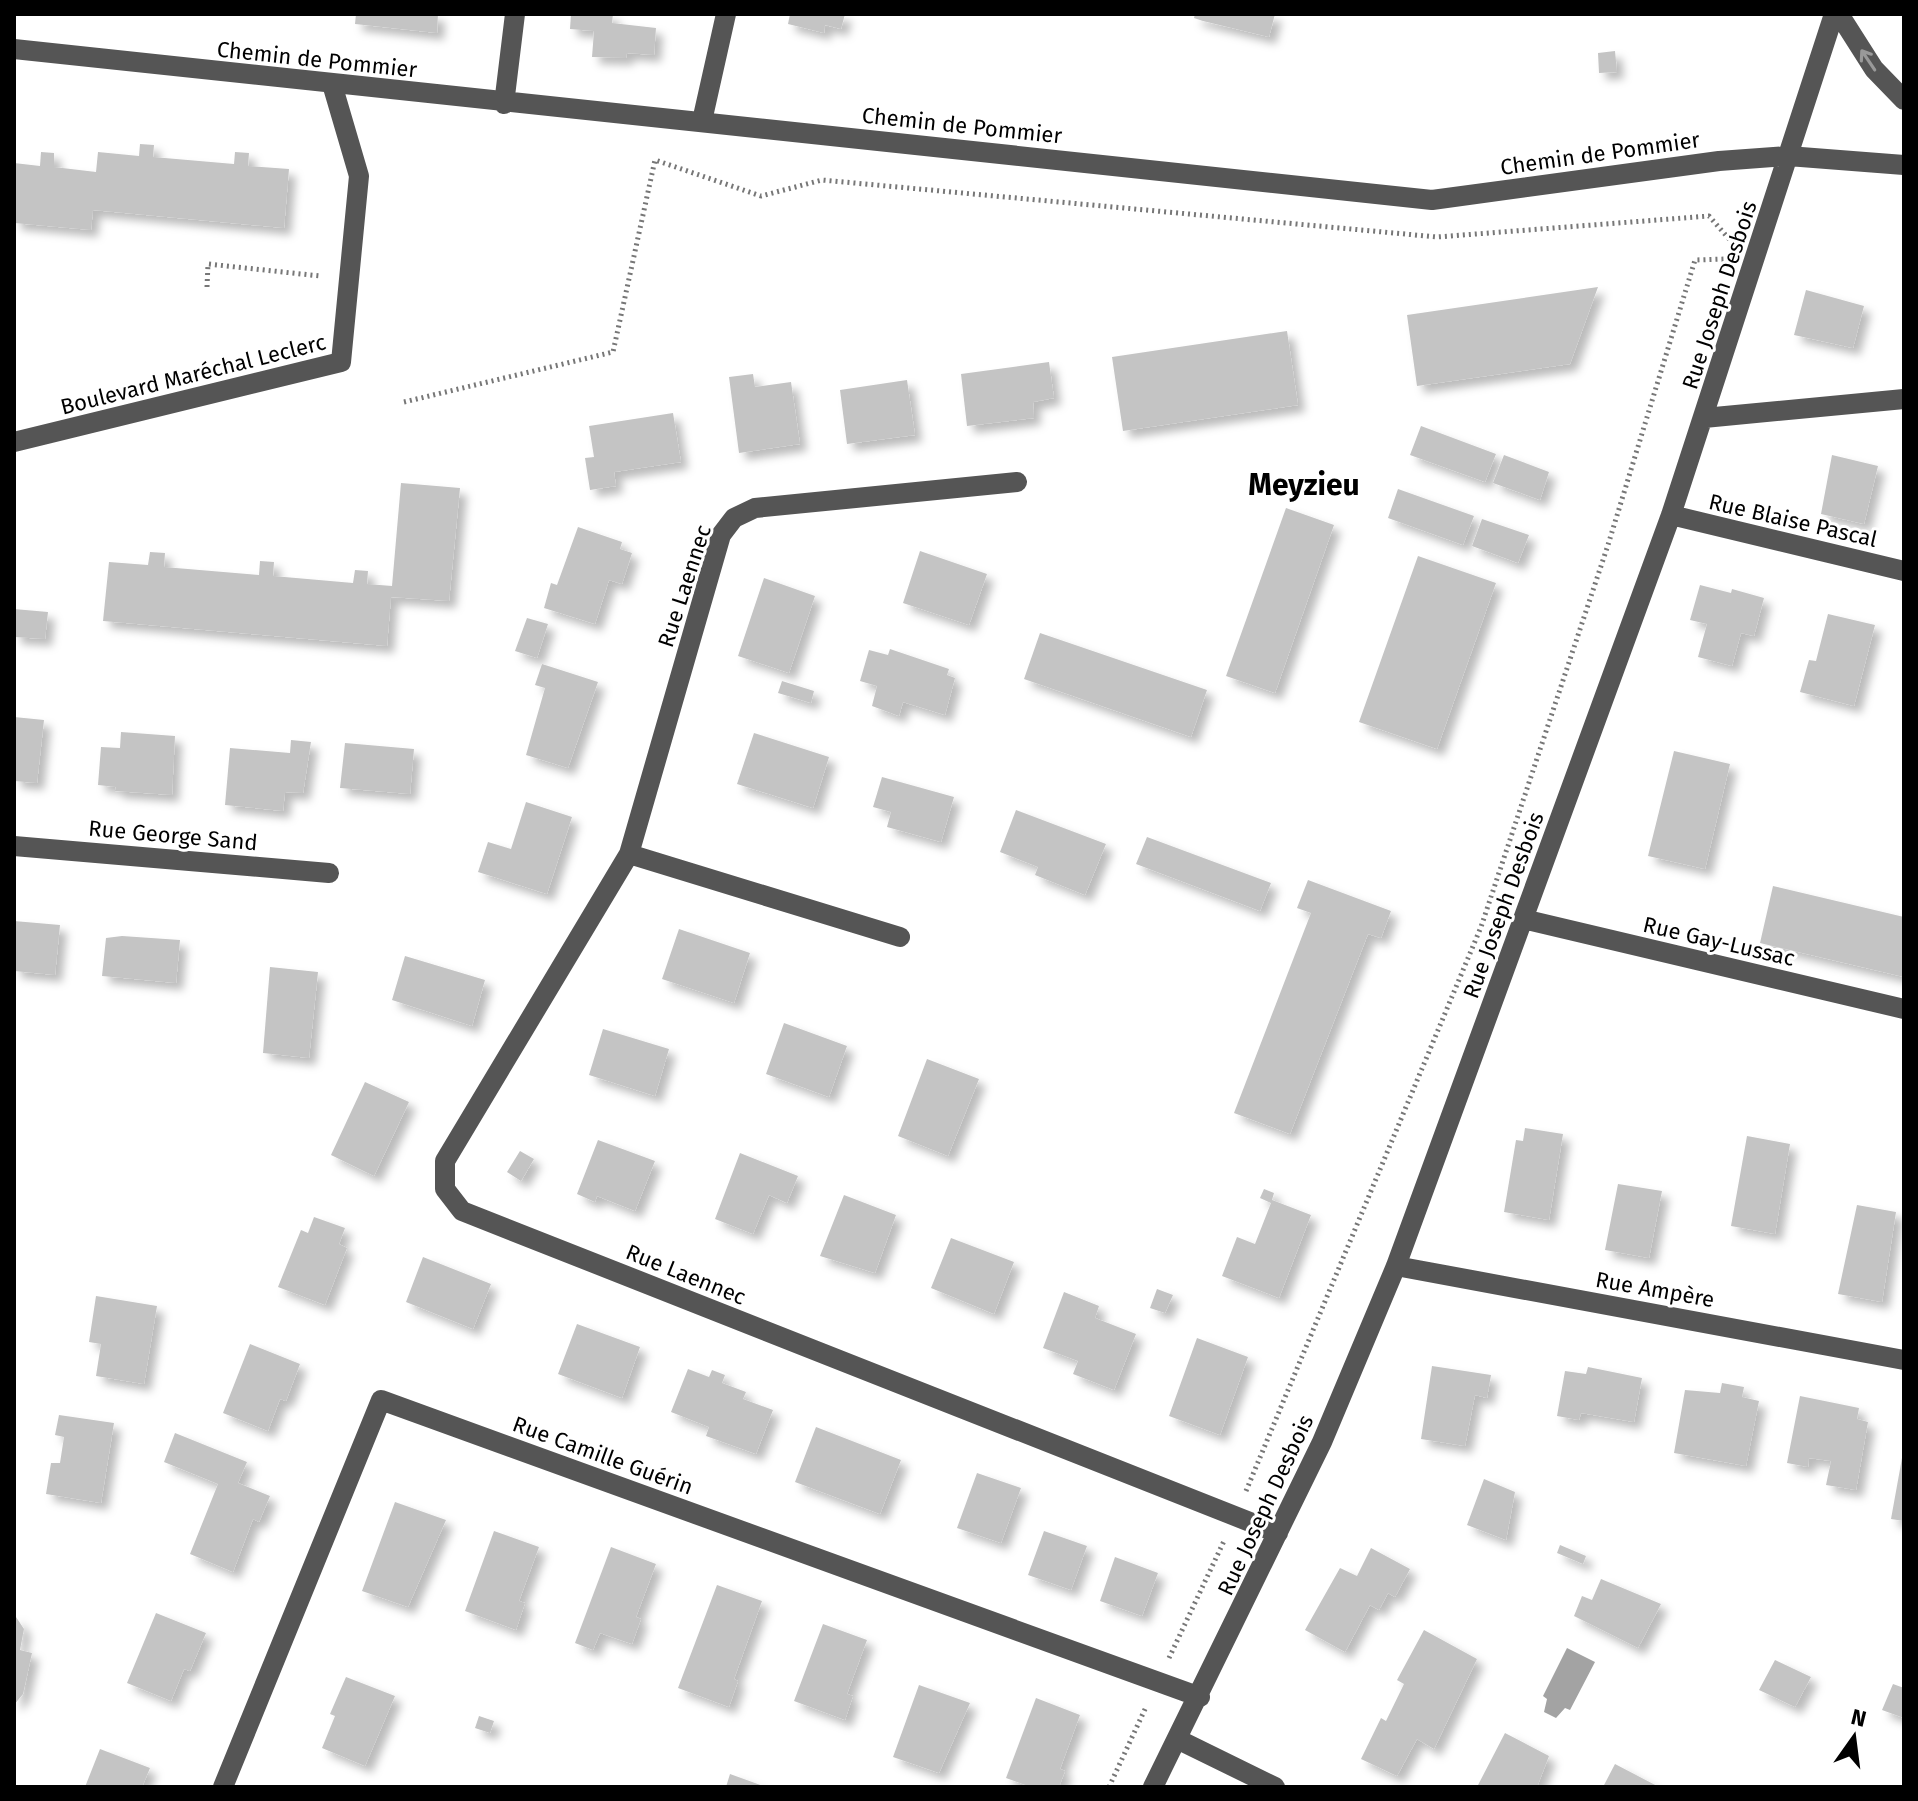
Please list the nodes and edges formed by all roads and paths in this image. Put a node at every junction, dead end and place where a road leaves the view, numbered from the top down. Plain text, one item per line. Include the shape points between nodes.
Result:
1 (515, 14) edge
2 (726, 14) edge
3 (1837, 14) edge
4 (14, 49) edge
5 (332, 84) junction
6 (1904, 100) edge
7 (504, 104) junction
8 (702, 121) junction
9 (1788, 156) junction
10 (1904, 165) edge
11 (1759, 252) junction
12 (1735, 259) junction
13 (349, 279) junction
14 (207, 287) dead end
15 (1904, 399) edge
16 (404, 402) dead end
17 (1704, 418) junction
18 (14, 442) edge
19 (1017, 482) dead end
20 (1671, 515) junction
21 (1904, 571) edge
22 (14, 846) edge
23 (629, 854) junction
24 (329, 873) dead end
25 (1523, 919) junction
26 (900, 937) dead end
27 (1904, 1009) edge
28 (1396, 1266) junction
29 (1904, 1360) edge
30 (1236, 1516) junction
31 (1278, 1533) junction
32 (1157, 1682) junction
33 (1200, 1697) junction
34 (1177, 1739) junction
35 (223, 1787) edge
36 (1109, 1787) edge
37 (1153, 1787) edge
38 (1275, 1787) edge

1 - 7 street
2 - 8 street
6 -> 3 street via 1874,69
3 - 9 street, Rue Joseph Desbois
4 - 5 street, Chemin de Pommier
5 - 7 street, Chemin de Pommier
5 - 13 street, Boulevard Maréchal Leclerc via 359,176
7 - 8 street, Chemin de Pommier
8 - 9 street, Chemin de Pommier via 1432,200
9 - 10 street, Chemin de Pommier
9 - 11 street, Rue Joseph Desbois
11 - 12 path
11 - 17 street, Rue Joseph Desbois
12 - 16 path via 1729,236 1709,216 1437,237 822,180 761,196 655,160 613,352
12 - 30 path via 1695,260 1608,545 1481,927
13 - 14 path via 208,264
13 - 18 street, Boulevard Maréchal Leclerc via 341,362
15 - 17 street
17 - 20 street, Rue Joseph Desbois
19 - 23 street, Rue Laennec via 755,508 734,518 721,535
20 - 21 street, Rue Blaise Pascal
20 - 25 street, Rue Joseph Desbois
22 - 24 street, Rue George Sand
23 - 26 street
23 - 30 street, Rue Laennec via 445,1161 445,1189 462,1211
25 - 27 street, Rue Gay-Lussac
25 - 28 street, Rue Joseph Desbois
28 - 29 street, Rue Ampère
28 - 31 street, Rue Joseph Desbois
30 - 31 street, Rue Laennec
30 - 32 path
31 - 33 street, Rue Joseph Desbois
32 - 33 street, Rue Camille Guérin
32 - 35 street, Rue Camille Guérin via 381,1400
32 - 36 path
33 - 34 street, Rue Joseph Desbois
34 - 37 street, Rue Joseph Desbois
34 - 38 street

